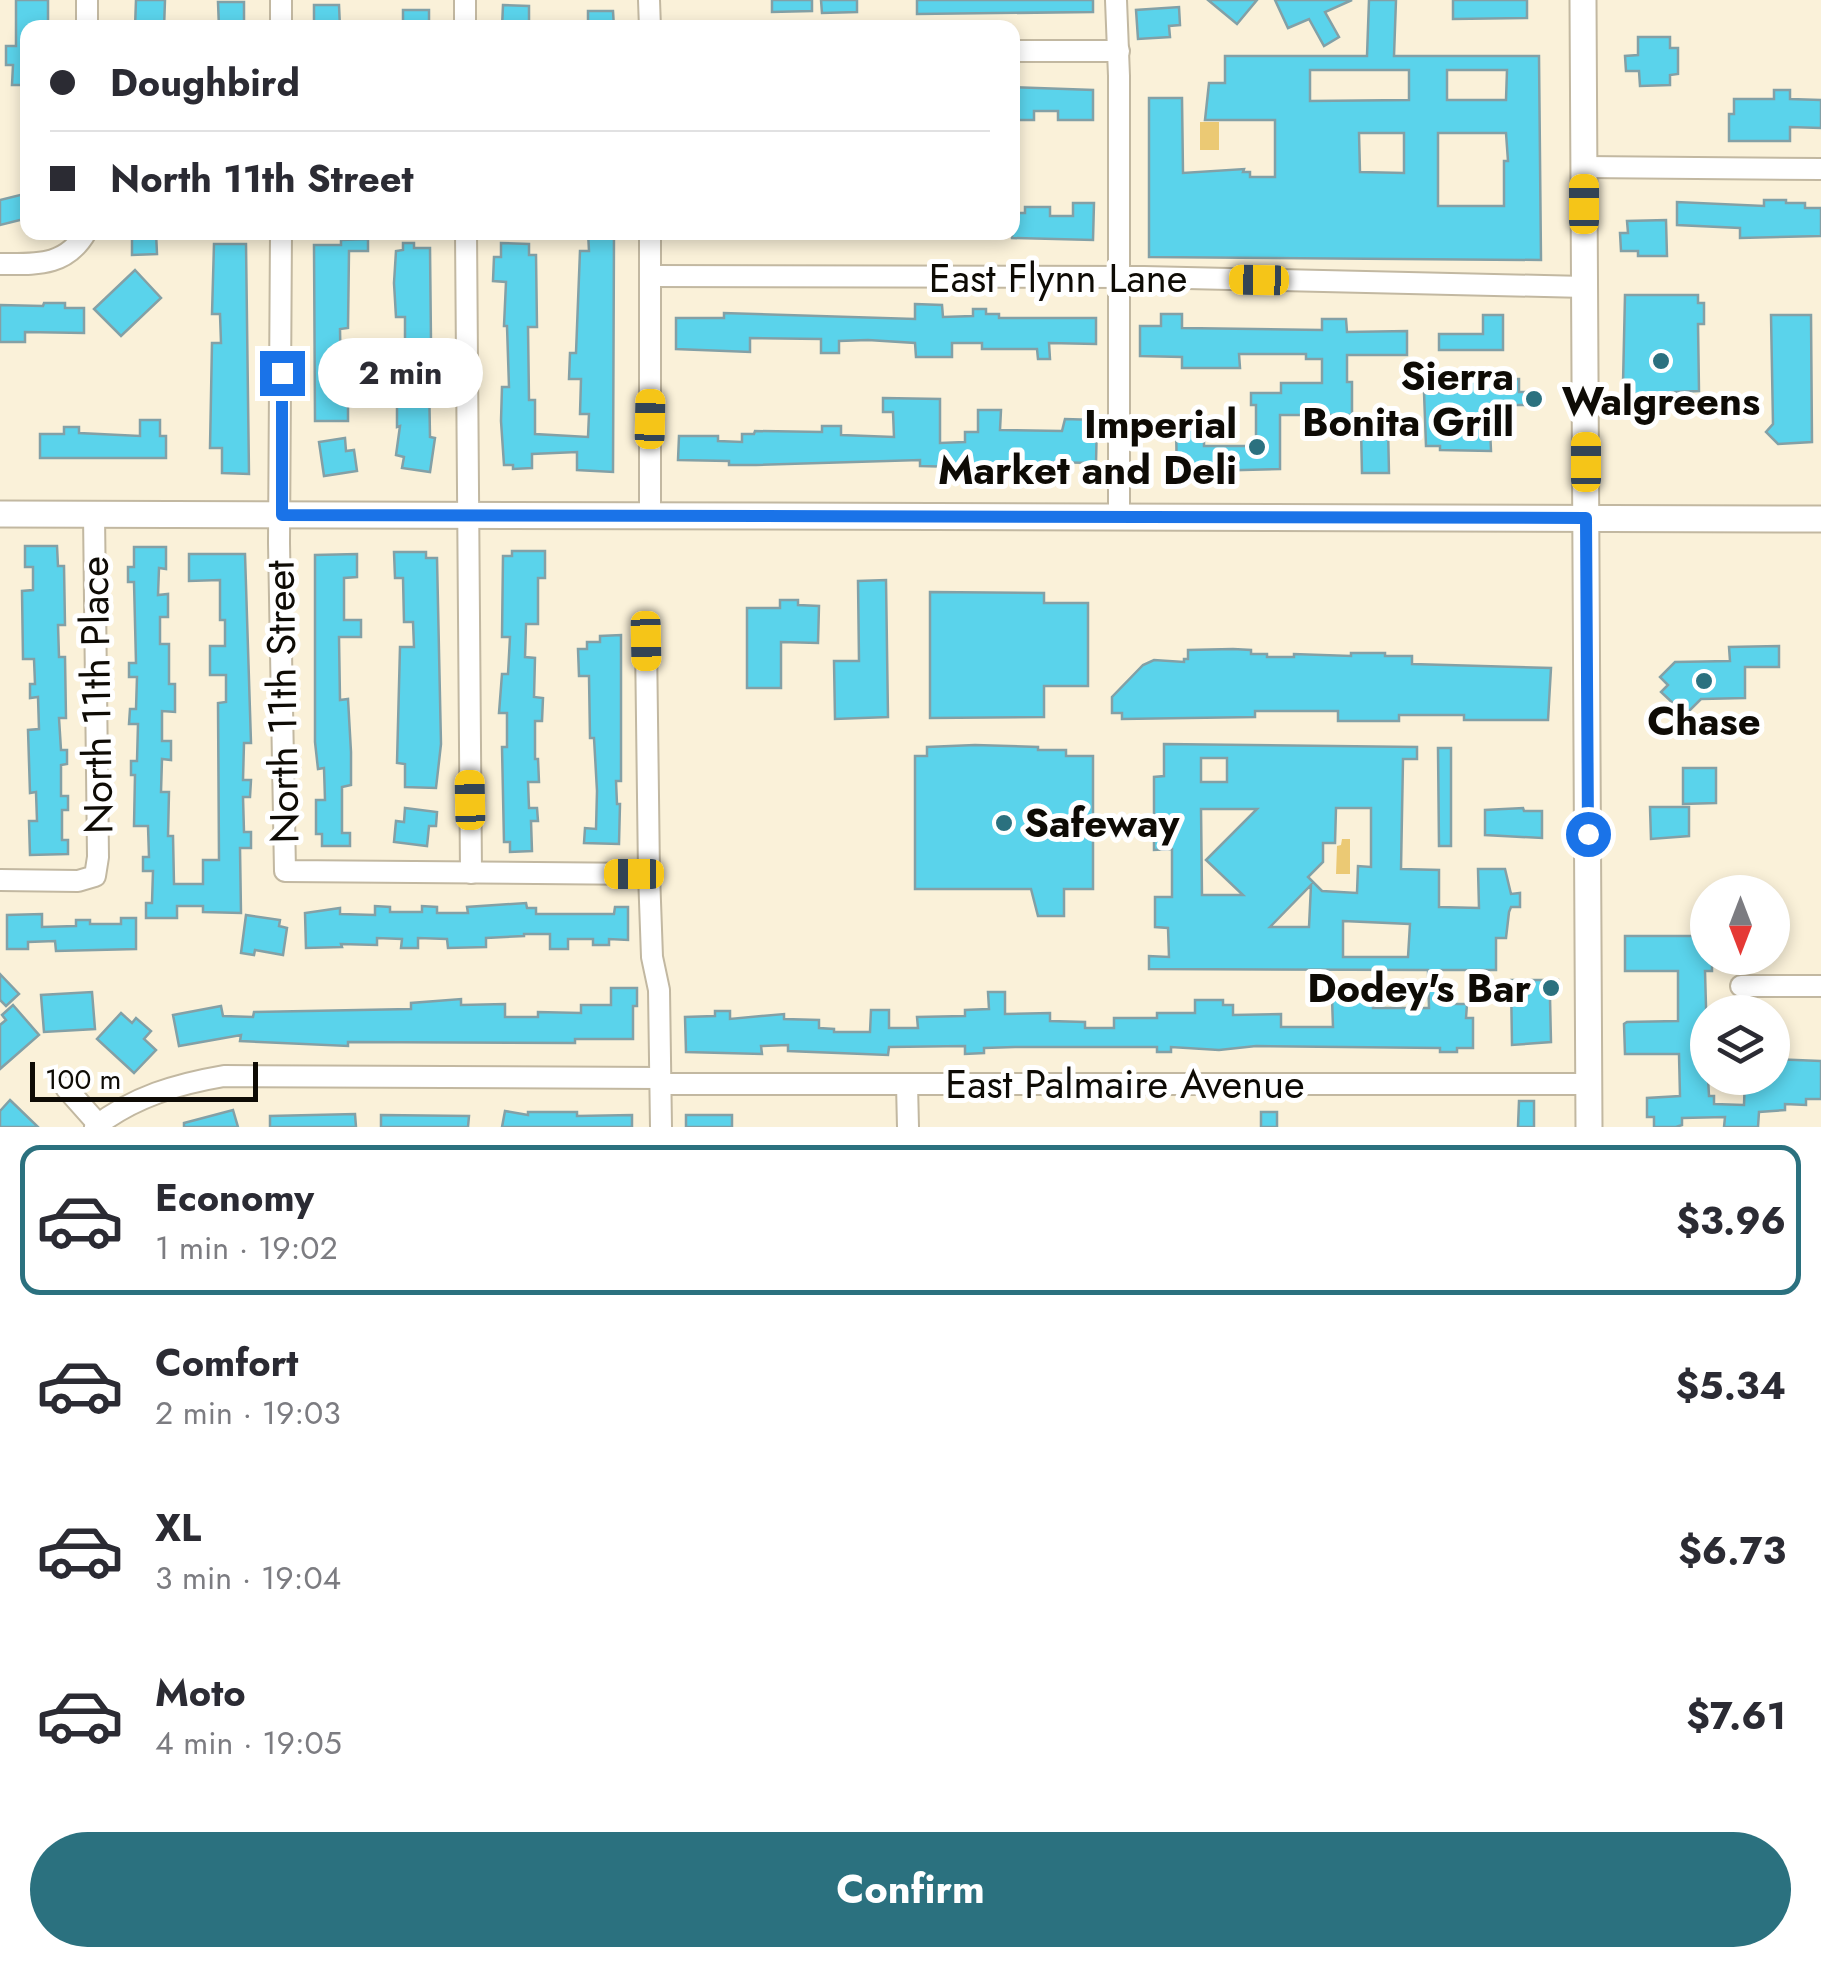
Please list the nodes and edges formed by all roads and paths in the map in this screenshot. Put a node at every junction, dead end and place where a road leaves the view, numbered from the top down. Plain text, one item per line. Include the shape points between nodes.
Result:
1 (1116, 0) edge
2 (1583, 0) edge
3 (1020, 51) edge
4 (1119, 51) junction
5 (1584, 167) junction
6 (1821, 169) edge
7 (82, 240) edge
8 (281, 240) edge
9 (466, 240) edge
10 (650, 240) edge
11 (0, 264) edge
12 (650, 276) junction
13 (1118, 278) junction
14 (1585, 287) junction
15 (0, 514) edge
16 (94, 514) junction
17 (282, 515) junction
18 (466, 516) junction
19 (650, 516) junction
20 (1119, 517) junction
21 (1586, 518) junction
22 (1821, 519) edge
23 (646, 641) dead end
24 (471, 873) junction
25 (649, 874) junction
26 (0, 880) edge
27 (1741, 986) dead end
28 (1821, 986) edge
29 (661, 1081) junction
30 (907, 1084) junction
31 (1589, 1084) junction
32 (66, 1088) dead end
33 (97, 1126) edge
34 (661, 1127) edge
35 (908, 1127) edge
36 (1589, 1127) edge

1 - 4 street
2 - 5 main road
3 - 4 street
4 - 13 street
5 - 6 street
5 - 14 main road
7 - 11 street via 61,258
8 - 17 street, North 11th Street
9 - 18 street
10 - 12 street
12 - 13 street, East Flynn Lane
12 - 19 street
13 - 14 street, East Flynn Lane
13 - 20 street
14 - 21 main road
15 - 16 main road
16 - 17 main road
16 - 26 street, North 11th Place via 95,876
17 - 18 main road
17 - 24 street, North 11th Street via 285,871
18 - 19 main road
18 - 24 street
19 - 20 main road
20 - 21 main road
21 - 22 main road
21 - 31 main road
23 - 25 street
24 - 25 street
25 - 29 street
27 - 28 street
29 - 30 street, East Palmaire Avenue
29 - 33 street, East Palmaire Avenue via 224,1076 137,1100
29 - 34 street
30 - 31 street, East Palmaire Avenue
30 - 35 street
31 - 36 main road
32 - 33 street

